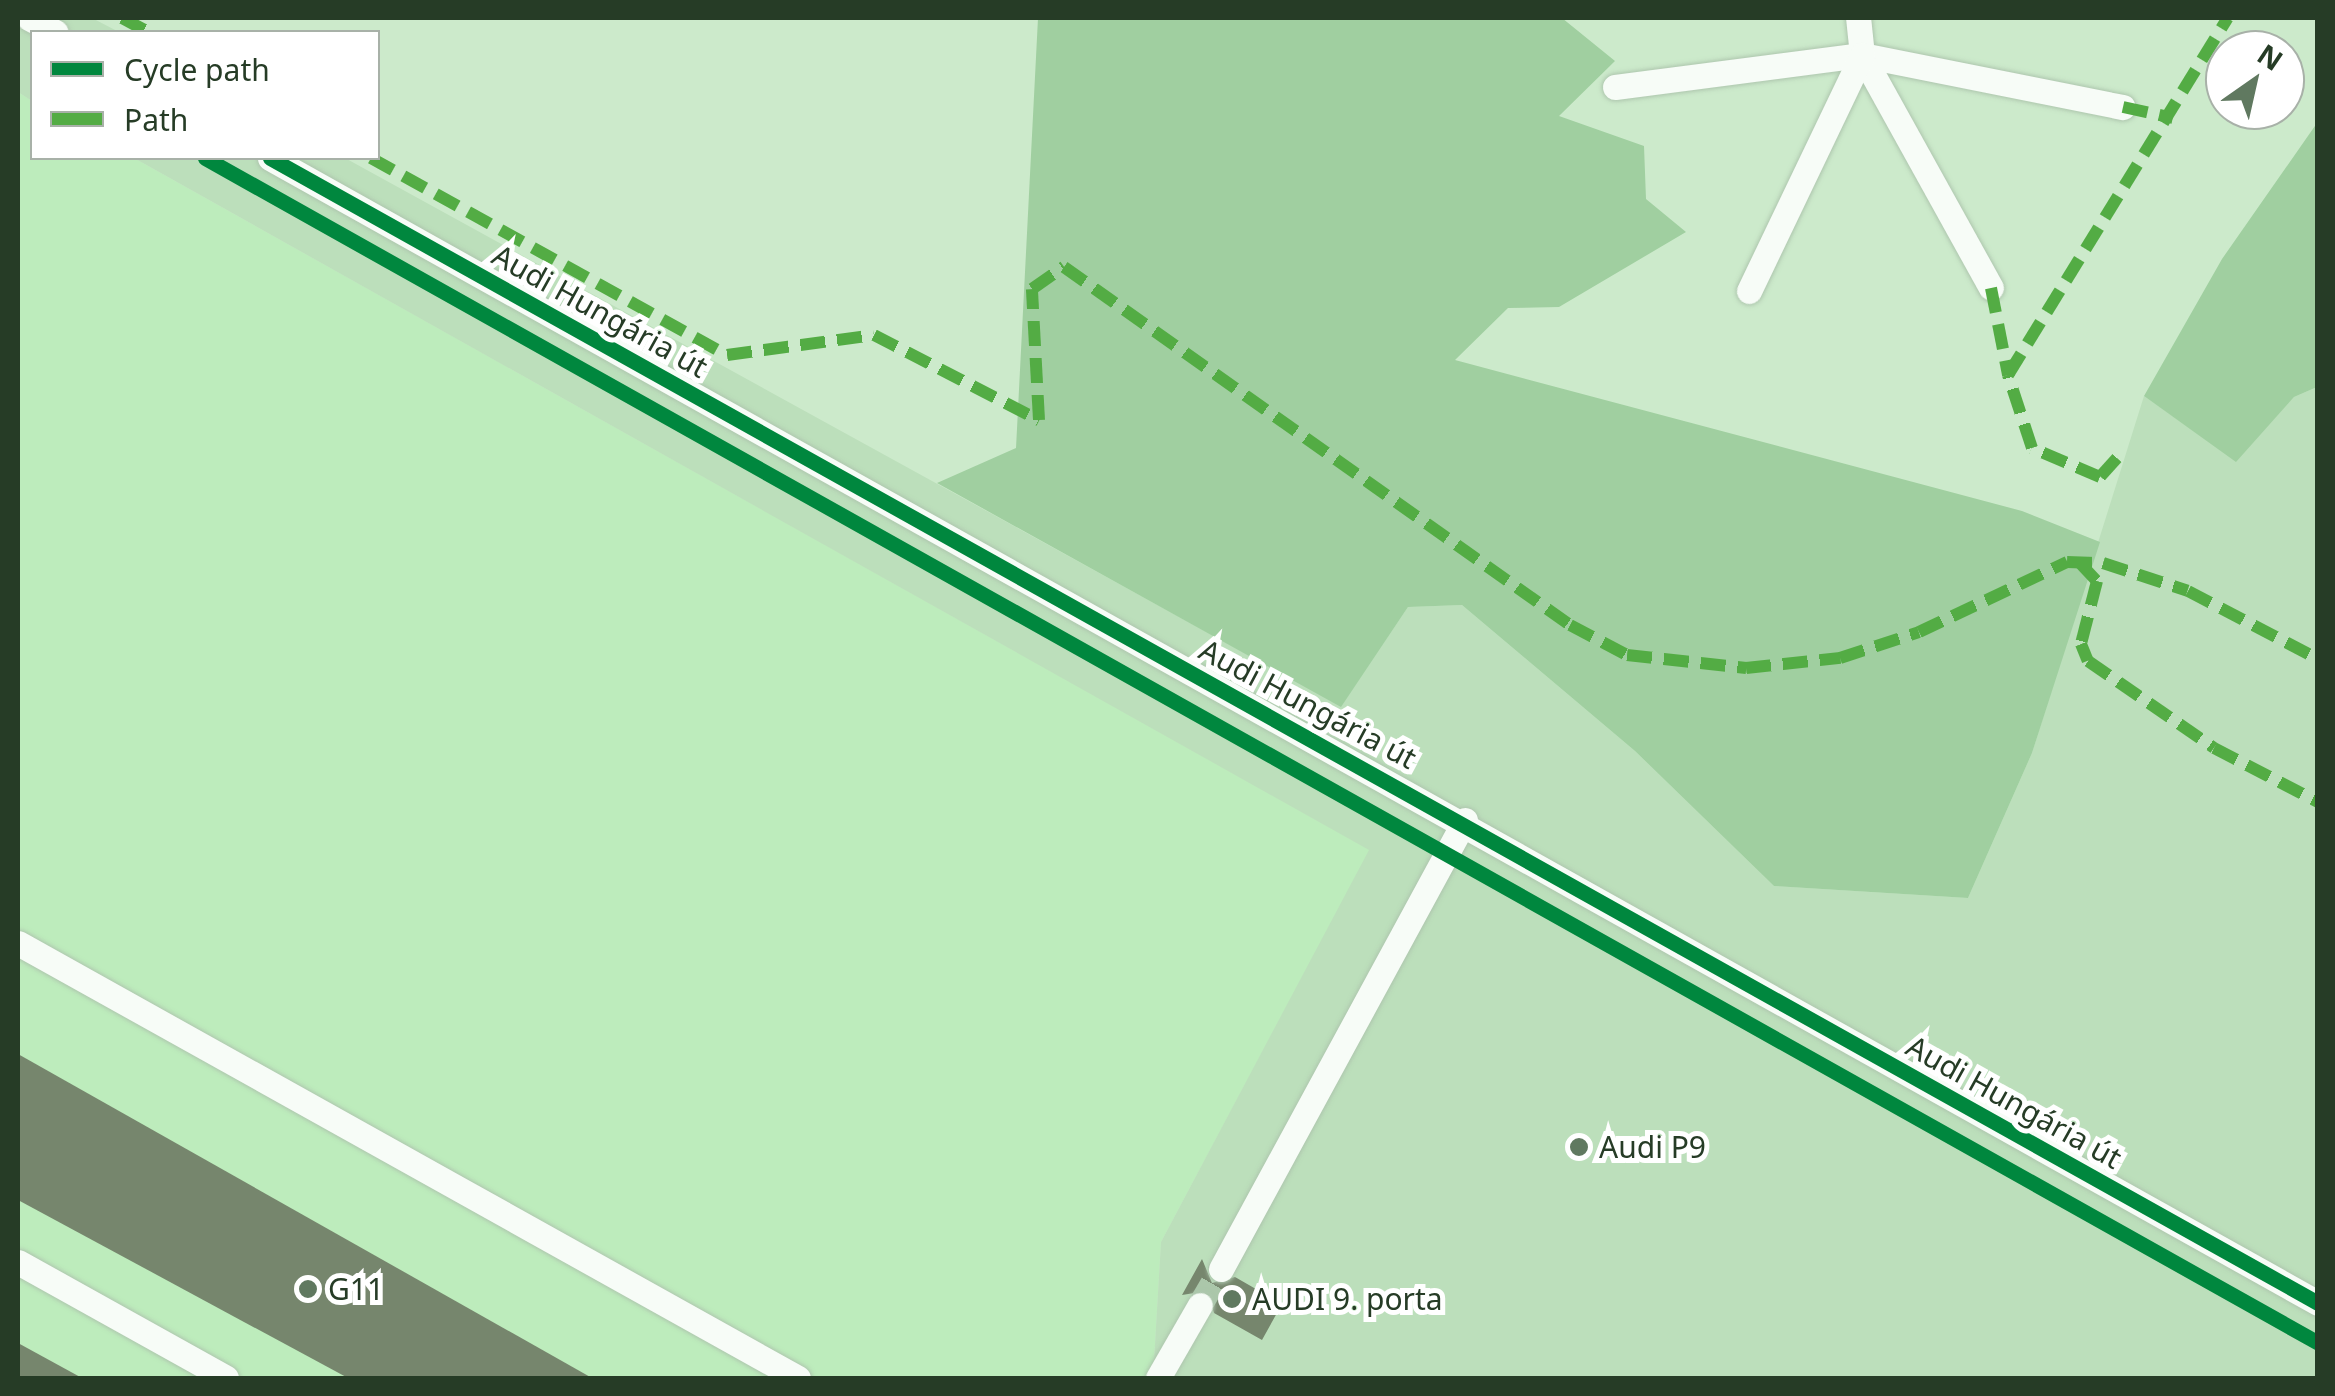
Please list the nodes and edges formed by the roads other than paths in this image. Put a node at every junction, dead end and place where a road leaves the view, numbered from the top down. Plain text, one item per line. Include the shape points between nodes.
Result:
1 (1858, 18) edge
2 (1862, 55) junction
3 (1615, 87) dead end
4 (2122, 107) dead end
5 (274, 160) edge
6 (1991, 288) dead end
7 (1749, 291) dead end
8 (1465, 820) junction
9 (18, 944) edge
10 (18, 1262) edge
11 (1220, 1270) tunnel mouth
12 (2318, 1304) edge
13 (1200, 1305) tunnel mouth
14 (226, 1378) edge
15 (798, 1378) edge
16 (1158, 1378) edge

1 - 2 street
2 - 3 street
2 - 4 street
2 - 6 street
2 - 7 street
5 - 8 street, Audi Hungária út
8 - 11 street
8 - 12 street, Audi Hungária út
9 - 15 street
10 - 14 street
13 - 16 street

